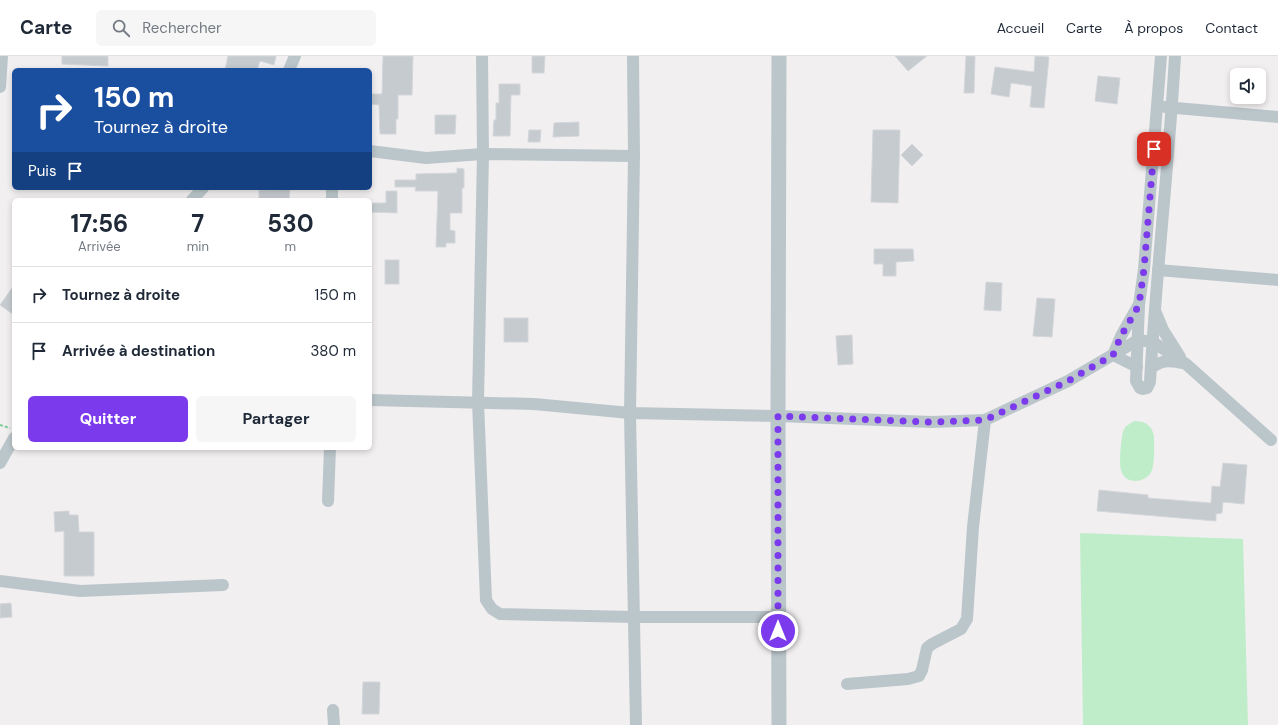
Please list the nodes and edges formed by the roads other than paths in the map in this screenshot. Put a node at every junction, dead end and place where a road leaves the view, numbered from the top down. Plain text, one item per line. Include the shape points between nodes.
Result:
1 (2, 56) edge
2 (295, 56) edge
3 (482, 56) edge
4 (633, 56) edge
5 (779, 56) edge
6 (1161, 56) edge
7 (1175, 56) edge
8 (290, 68) edge
9 (0, 87) edge
10 (1158, 106) junction
11 (1172, 109) junction
12 (1278, 117) edge
13 (372, 151) edge
14 (483, 154) junction
15 (634, 156) junction
16 (1152, 178) junction
17 (1166, 178) junction
18 (201, 190) edge
19 (194, 198) edge
20 (1158, 270) junction
21 (1278, 280) edge
22 (1139, 305) junction
23 (1155, 310) junction
24 (1138, 340) junction
25 (1153, 342) junction
26 (1113, 355) junction
27 (1186, 364) junction
28 (1137, 367) junction
29 (1151, 368) junction
30 (372, 400) edge
31 (478, 402) junction
32 (630, 413) junction
33 (778, 416) junction
34 (985, 420) junction
35 (1271, 440) dead end
36 (12, 442) edge
37 (330, 450) edge
38 (0, 463) edge
39 (328, 502) dead end
40 (0, 581) edge
41 (223, 585) dead end
42 (634, 617) junction
43 (778, 617) junction
44 (847, 684) dead end
45 (333, 710) dead end
46 (334, 725) edge
47 (636, 725) edge
48 (779, 725) edge

1 - 9 street
2 - 8 street
3 - 14 street
4 - 15 street
5 - 33 street
6 - 10 street
7 - 11 street
10 - 11 street
10 - 16 street
11 - 12 street
11 - 17 street
13 - 14 street via 426,158
14 - 15 street
14 - 31 street
15 - 32 street
16 - 17 street
16 - 22 street
17 - 20 street
18 - 19 street
20 - 21 street
20 - 23 street
22 - 24 street
22 - 26 street
23 - 25 street
23 - 27 street via 1169,340
24 - 25 street
24 - 26 street
24 - 28 street
25 - 27 street
25 - 29 street
26 - 28 street
26 - 34 street via 1068,381
27 - 29 street via 1161,361
27 - 35 street
28 - 29 street via 1136,382 1143,389 1148,388
30 - 31 street
31 - 32 street via 534,404
31 - 42 street via 486,600 492,609 500,614
32 - 33 street
32 - 42 street
33 - 34 street via 931,422
33 - 43 street
34 - 44 street via 973,527 967,619 961,629 928,648 918,676
36 - 38 street
37 - 39 street
40 - 41 street via 80,590
42 - 43 street
42 - 47 street
43 - 48 street
45 - 46 street

